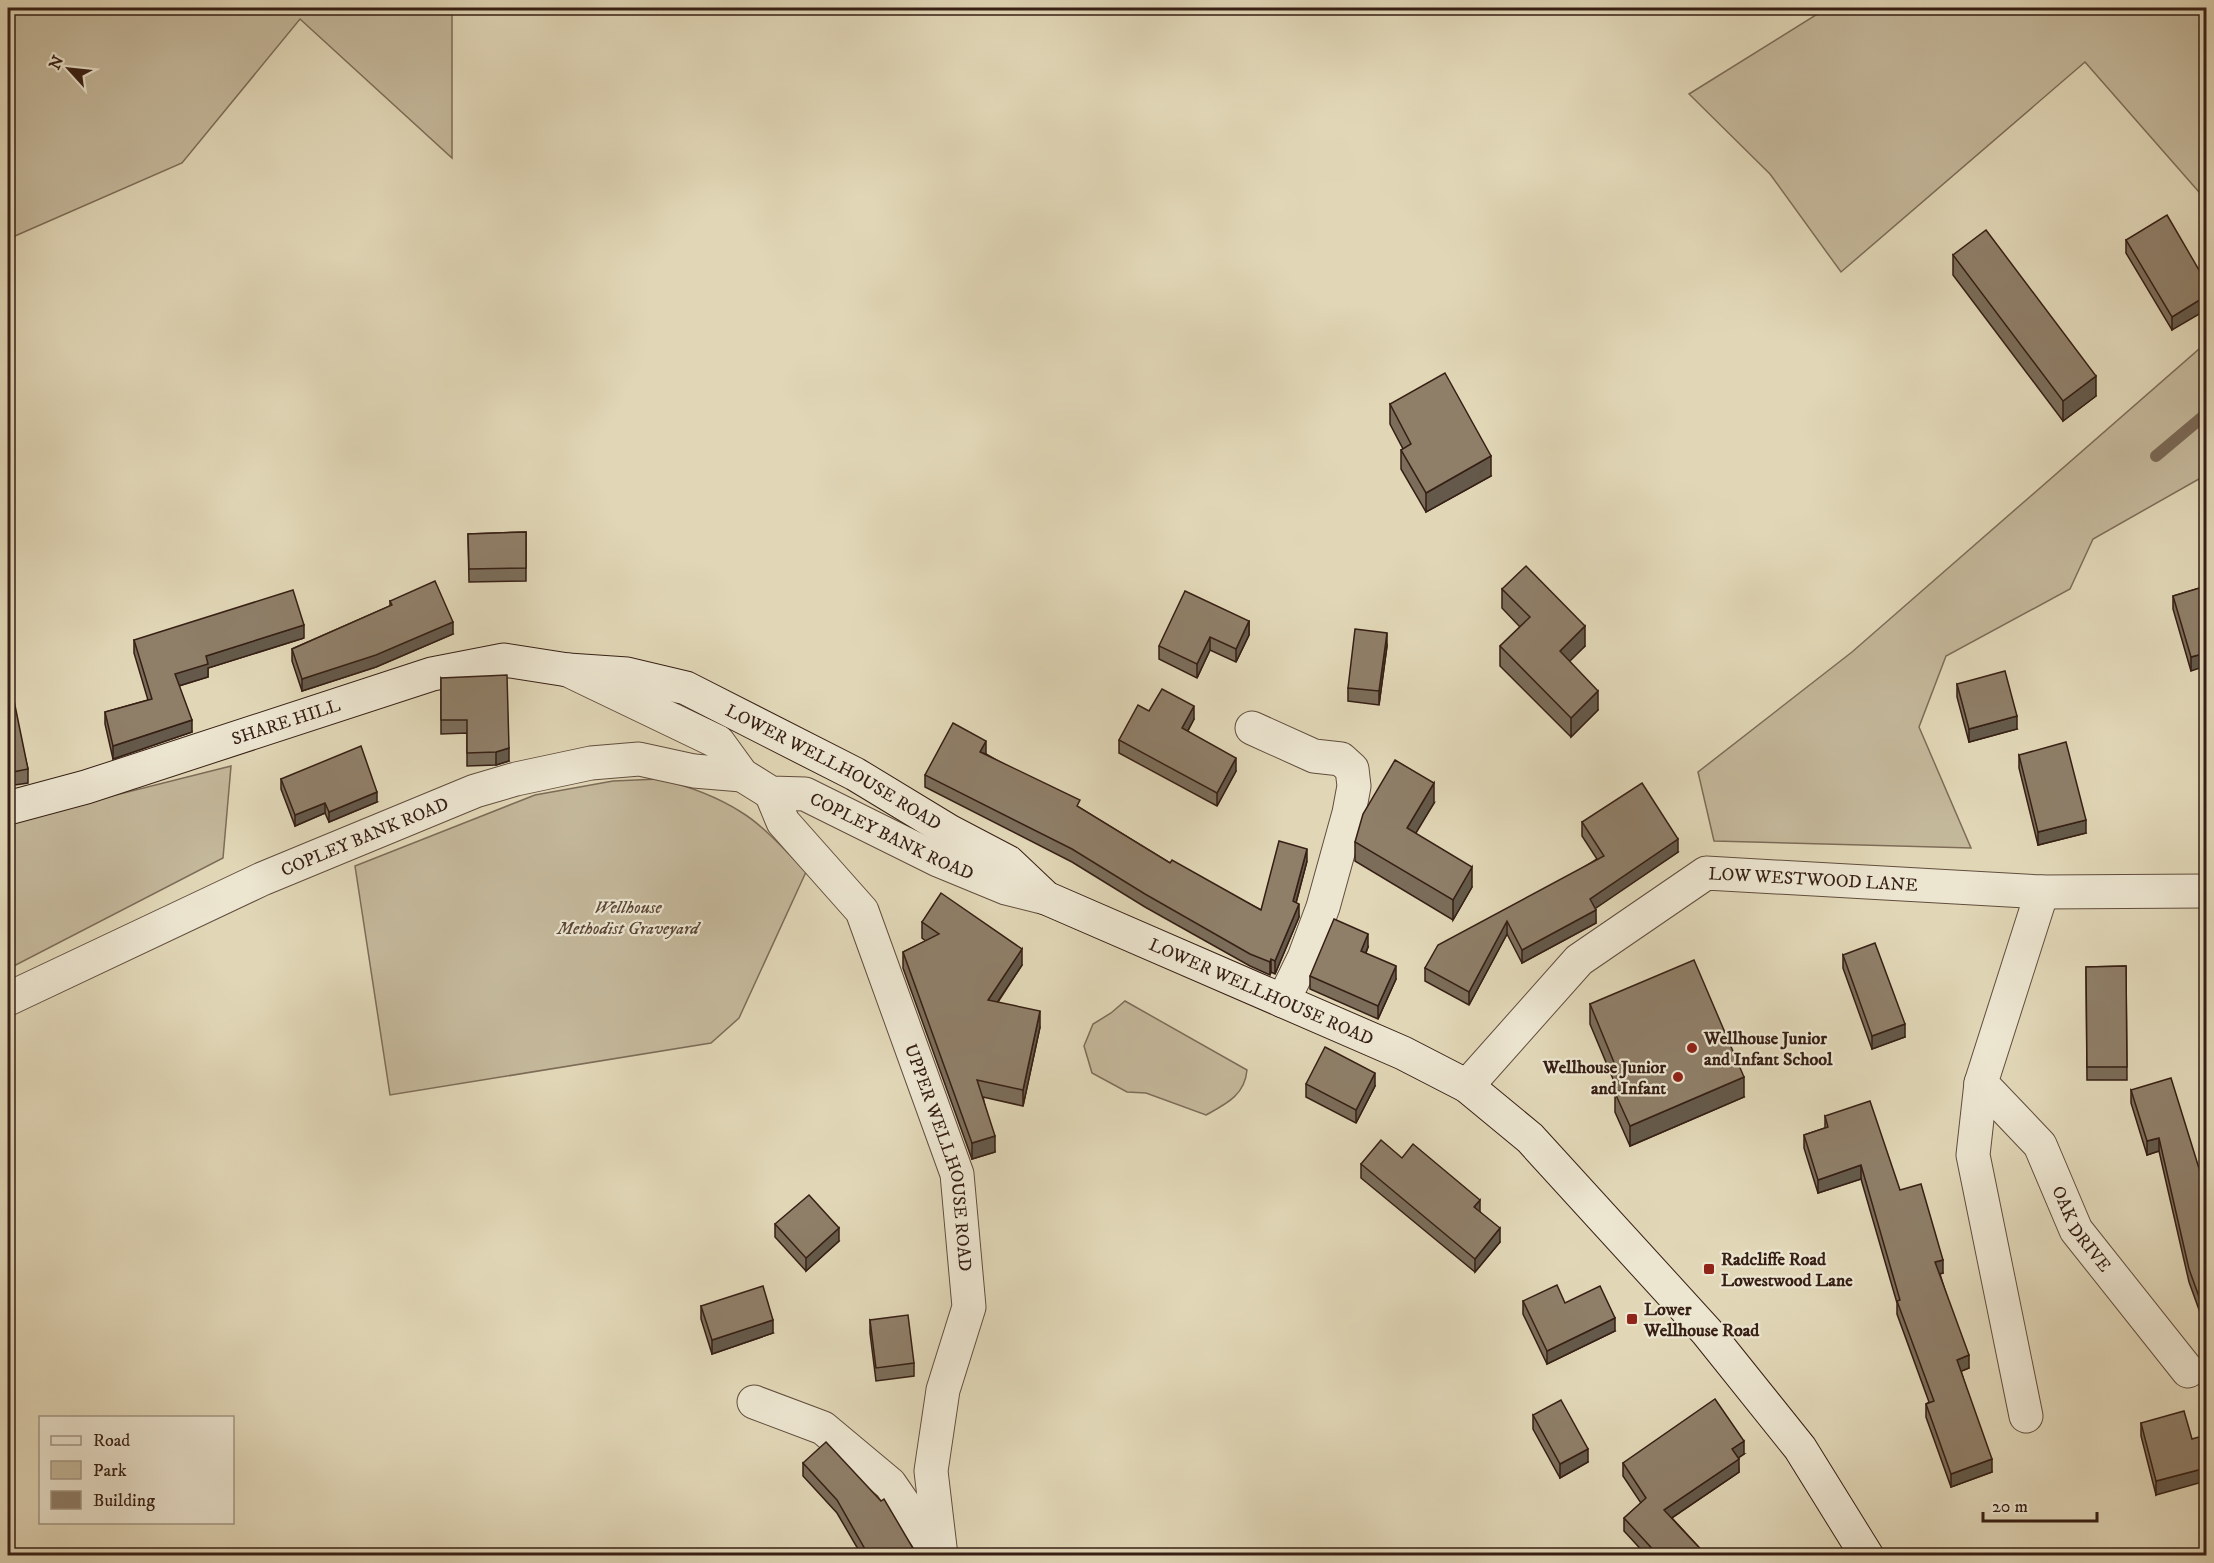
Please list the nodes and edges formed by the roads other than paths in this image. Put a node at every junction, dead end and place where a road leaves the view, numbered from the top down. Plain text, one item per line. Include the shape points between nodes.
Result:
1 (568, 670) junction
2 (1252, 728) dead end
3 (742, 775) junction
4 (771, 793) junction
5 (8, 808) edge
6 (2206, 891) edge
7 (2042, 892) junction
8 (1046, 898) junction
9 (8, 999) edge
10 (1283, 1001) junction
11 (1981, 1083) junction
12 (1467, 1086) junction
13 (2188, 1371) dead end
14 (754, 1402) dead end
15 (2026, 1416) dead end
16 (940, 1556) edge
17 (1867, 1556) edge

1 - 3 street, COPLEY BANK ROAD via 718,742
1 - 5 street, SHARE HILL via 504,660 432,674 86,787
1 - 8 street, LOWER WELLHOUSE ROAD via 627,674 686,688 855,774 1008,862
2 - 10 street via 1314,756 1341,759 1352,769 1354,786 1323,907
3 - 4 street, COPLEY BANK ROAD
3 - 9 street, COPLEY BANK ROAD via 694,771 639,759 591,763 475,791 262,879
4 - 8 street, COPLEY BANK ROAD via 805,794 938,860 1006,888
4 - 16 street, UPPER WELLHOUSE ROAD via 783,822 862,911 957,1174 969,1307 943,1390 931,1471
6 - 7 street, LOW WESTWOOD LANE
7 - 11 street
7 - 12 street, LOW WESTWOOD LANE via 1706,873 1579,960
8 - 10 street, LOWER WELLHOUSE ROAD
10 - 12 street, LOWER WELLHOUSE ROAD
11 - 13 street, OAK DRIVE via 2040,1145 2076,1230
11 - 15 street via 1974,1155
12 - 17 street, LOWER WELLHOUSE ROAD via 1530,1138 1707,1332 1800,1448
14 - 16 street via 823,1428 890,1484

